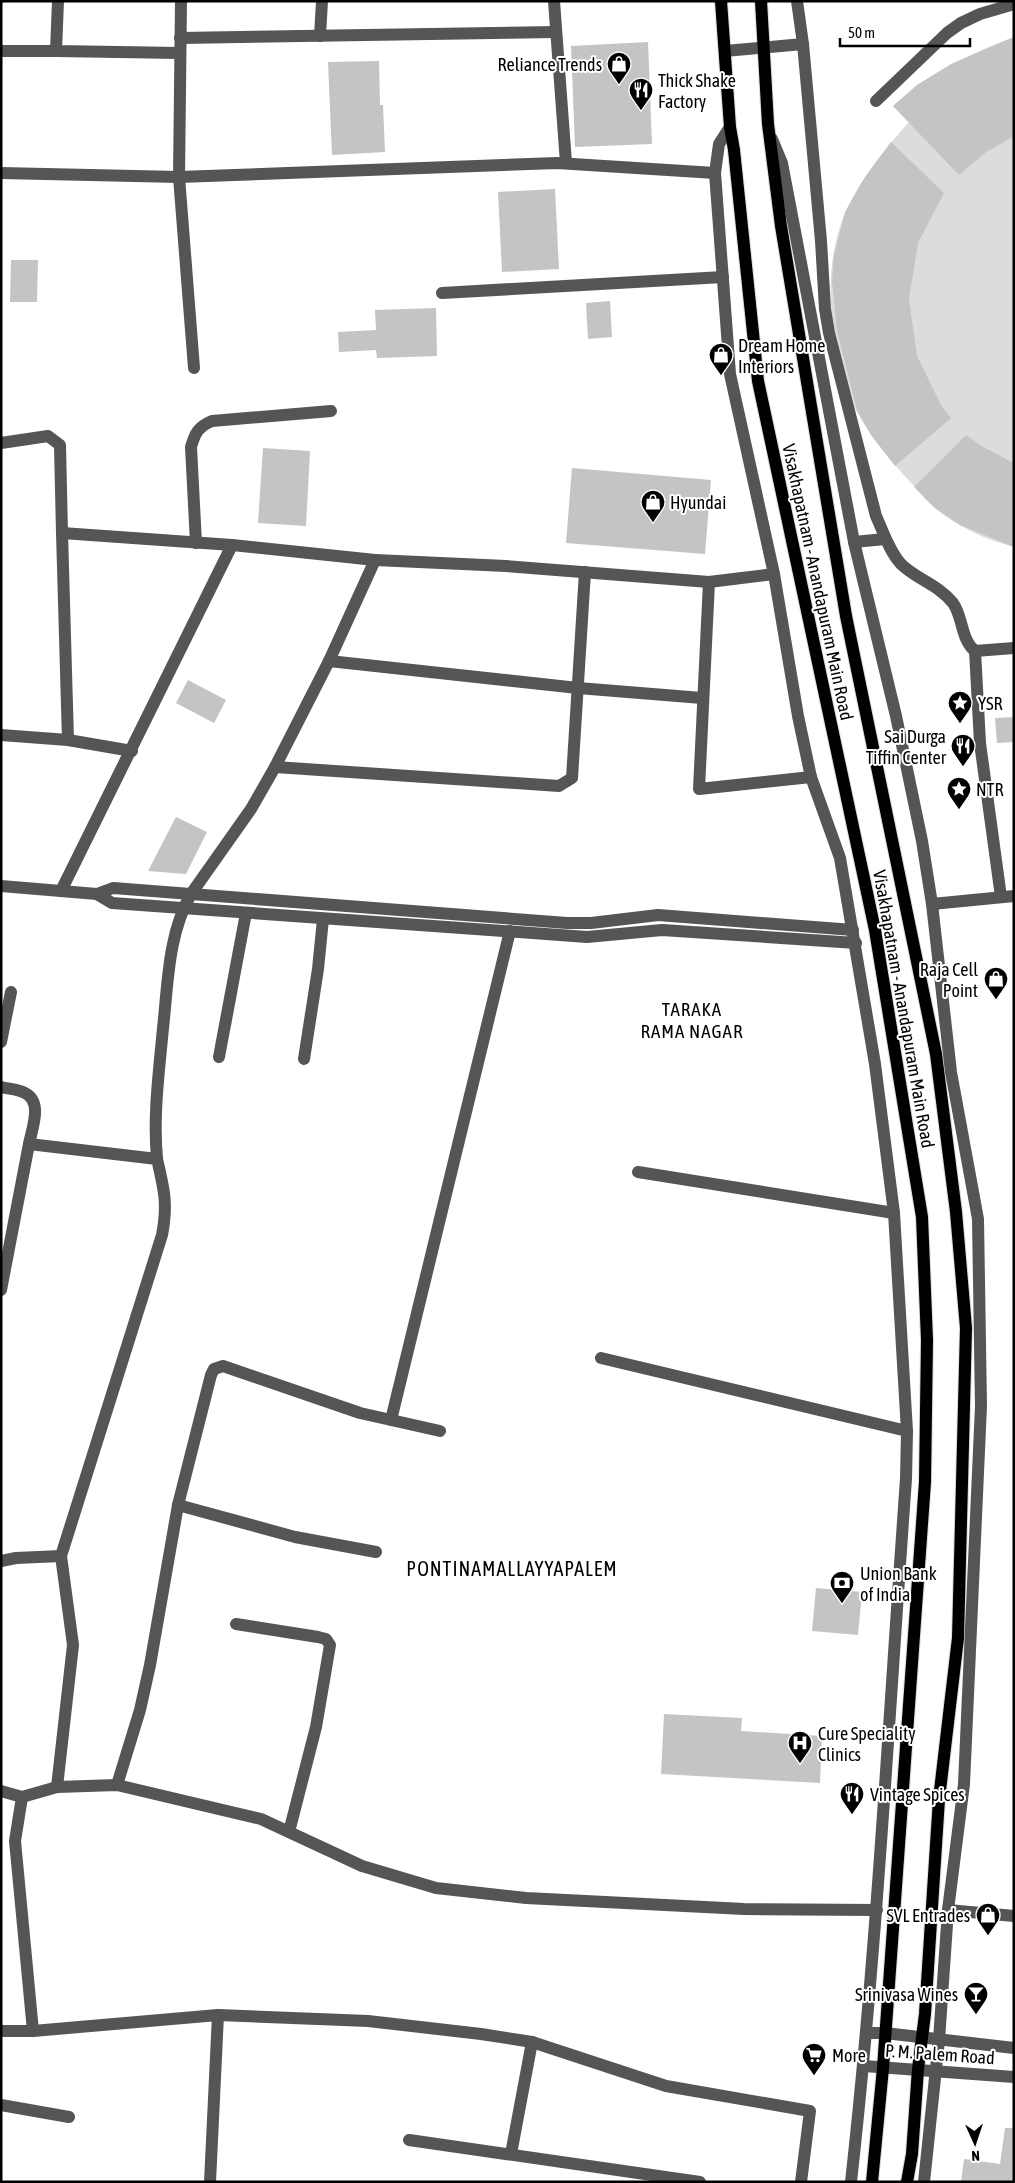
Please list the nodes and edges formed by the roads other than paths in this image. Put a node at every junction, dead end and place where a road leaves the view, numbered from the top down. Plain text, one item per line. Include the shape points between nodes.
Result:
1 (58, 1) edge
2 (182, 1) edge
3 (322, 1) edge
4 (554, 1) edge
5 (721, 1) edge
6 (761, 1) edge
7 (797, 1) edge
8 (1007, 4) edge
9 (556, 32) junction
10 (320, 36) junction
11 (180, 38) junction
12 (803, 44) junction
13 (765, 46) junction
14 (1, 50) edge
15 (56, 51) junction
16 (726, 51) junction
17 (180, 53) junction
18 (876, 101) dead end
19 (768, 124) junction
20 (730, 127) junction
21 (566, 163) junction
22 (1, 173) edge
23 (715, 173) junction
24 (179, 177) junction
25 (723, 277) junction
26 (442, 293) dead end
27 (194, 368) dead end
28 (332, 411) dead end
29 (1, 443) edge
30 (62, 534) junction
31 (886, 539) junction
32 (196, 542) junction
33 (854, 542) junction
34 (232, 545) junction
35 (375, 560) junction
36 (585, 572) junction
37 (774, 574) junction
38 (710, 582) junction
39 (1014, 648) edge
40 (975, 651) junction
41 (329, 661) junction
42 (578, 688) junction
43 (702, 698) junction
44 (1, 735) edge
45 (68, 740) junction
46 (132, 751) junction
47 (275, 767) junction
48 (811, 777) junction
49 (1, 886) edge
50 (62, 892) junction
51 (97, 894) junction
52 (191, 894) junction
53 (1008, 896) edge
54 (932, 904) junction
55 (183, 908) junction
56 (246, 913) junction
57 (323, 919) junction
58 (853, 930) junction
59 (510, 931) junction
60 (856, 943) junction
61 (11, 992) dead end
62 (1, 1042) edge
63 (219, 1057) dead end
64 (304, 1059) dead end
65 (1, 1087) edge
66 (30, 1144) junction
67 (157, 1159) junction
68 (638, 1172) dead end
69 (894, 1214) junction
70 (1, 1290) edge
71 (601, 1358) dead end
72 (391, 1420) junction
73 (440, 1431) dead end
74 (907, 1431) junction
75 (178, 1506) junction
76 (376, 1552) dead end
77 (61, 1556) junction
78 (1, 1561) edge
79 (236, 1624) dead end
80 (117, 1785) junction
81 (57, 1787) junction
82 (1, 1790) edge
83 (22, 1797) junction
84 (289, 1832) junction
85 (877, 1910) junction
86 (948, 1910) junction
87 (1014, 1916) edge
88 (218, 2015) junction
89 (1, 2031) edge
90 (33, 2031) junction
91 (866, 2033) junction
92 (885, 2033) junction
93 (922, 2037) junction
94 (939, 2040) junction
95 (532, 2042) junction
96 (1014, 2048) edge
97 (864, 2066) junction
98 (883, 2068) junction
99 (918, 2069) junction
100 (936, 2070) junction
101 (1014, 2077) edge
102 (1, 2105) edge
103 (69, 2117) dead end
104 (409, 2140) dead end
105 (511, 2154) junction
106 (210, 2182) edge
107 (700, 2182) edge
108 (801, 2182) edge
109 (850, 2182) edge
110 (872, 2182) edge
111 (907, 2182) edge
112 (924, 2182) edge

1 - 15 street
2 - 11 street
3 - 10 street
4 - 9 street
5 - 16 main road, Visakhapatnam - Anandapuram Main Road
6 - 13 main road, Visakhapatnam - Anandapuram Main Road
7 - 12 street
8 - 18 street via 954,28
9 - 10 street
9 - 21 street
10 - 11 street
11 - 17 street
12 - 13 street
12 - 31 street via 826,317 876,516
13 - 16 street
13 - 19 main road, Visakhapatnam - Anandapuram Main Road
14 - 15 street
15 - 17 street
16 - 20 main road, Visakhapatnam - Anandapuram Main Road
17 - 24 street
19 - 33 street via 782,162
19 - 93 main road, Visakhapatnam - Anandapuram Main Road via 781,226 846,616 936,1054 956,1212 966,1328 958,1628 939,1799
20 - 23 street via 719,144
20 - 92 main road, Visakhapatnam - Anandapuram Main Road via 758,382 875,930 922,1217 927,1340 925,1482
21 - 23 street
21 - 24 street
22 - 24 street
23 - 25 street
24 - 27 street
25 - 26 street
25 - 37 street via 730,374
28 - 32 street via 212,421 203,425 195,433 191,447
29 - 30 street via 48,436 60,445
30 - 32 street
30 - 45 street
31 - 33 street
31 - 40 street via 900,563 948,597 956,607 969,647
32 - 34 street
33 - 54 street via 922,841
34 - 35 street
34 - 46 street
35 - 36 street
35 - 41 street
36 - 38 street
36 - 42 street
37 - 38 street
37 - 48 street
38 - 43 street
39 - 40 street
40 - 53 street via 980,743
41 - 42 street
41 - 47 street
42 - 43 street
42 - 47 street via 572,778 558,786
43 - 48 street via 699,789
44 - 45 street
45 - 46 street
46 - 50 street
47 - 52 street via 251,809
48 - 58 street via 840,858
49 - 50 street
50 - 51 street
51 - 52 street via 113,888
51 - 55 street via 112,903
52 - 55 street
52 - 58 street via 567,923 658,915
53 - 54 street
54 - 86 street via 951,1072 978,1219 981,1396 964,1784
55 - 56 street
55 - 67 street via 170,960 154,1133
56 - 57 street
56 - 63 street
57 - 59 street
57 - 64 street
58 - 60 street
59 - 60 street via 586,937 662,930
59 - 72 street
60 - 69 street
61 - 62 street
65 - 66 street via 25,1093 34,1101 36,1110
66 - 67 street
66 - 70 street
67 - 77 street via 166,1194 162,1235
68 - 69 street
69 - 74 street
71 - 74 street
72 - 73 street
72 - 75 street via 360,1413 223,1366 214,1369
74 - 85 street
75 - 76 street via 295,1537
75 - 80 street via 150,1665
77 - 78 street
77 - 81 street via 73,1645
79 - 84 street via 318,1637 326,1639 330,1645 316,1727
80 - 81 street
80 - 84 street via 261,1819
81 - 83 street
82 - 83 street
83 - 90 street via 14,1841
84 - 85 street via 362,1866 436,1888 526,1898 744,1909
85 - 91 street
86 - 87 street
86 - 94 street
88 - 90 street
88 - 95 street via 368,2021
88 - 106 street
89 - 90 street
91 - 92 street, P. M. Palem Road
91 - 97 street
92 - 93 street, P. M. Palem Road
92 - 98 main road, Visakhapatnam - Anandapuram Main Road
93 - 94 street, P. M. Palem Road
93 - 99 main road, Visakhapatnam - Anandapuram Main Road
94 - 96 street, P. M. Palem Road
94 - 100 street
95 - 105 street
95 - 108 street via 666,2086 810,2111
97 - 98 street, P. M. Palem Road
97 - 109 street
98 - 99 street, P. M. Palem Road
98 - 110 main road
99 - 100 street, P. M. Palem Road
99 - 111 main road
100 - 101 street, P. M. Palem Road
100 - 112 street
102 - 103 street
104 - 105 street
105 - 107 street

